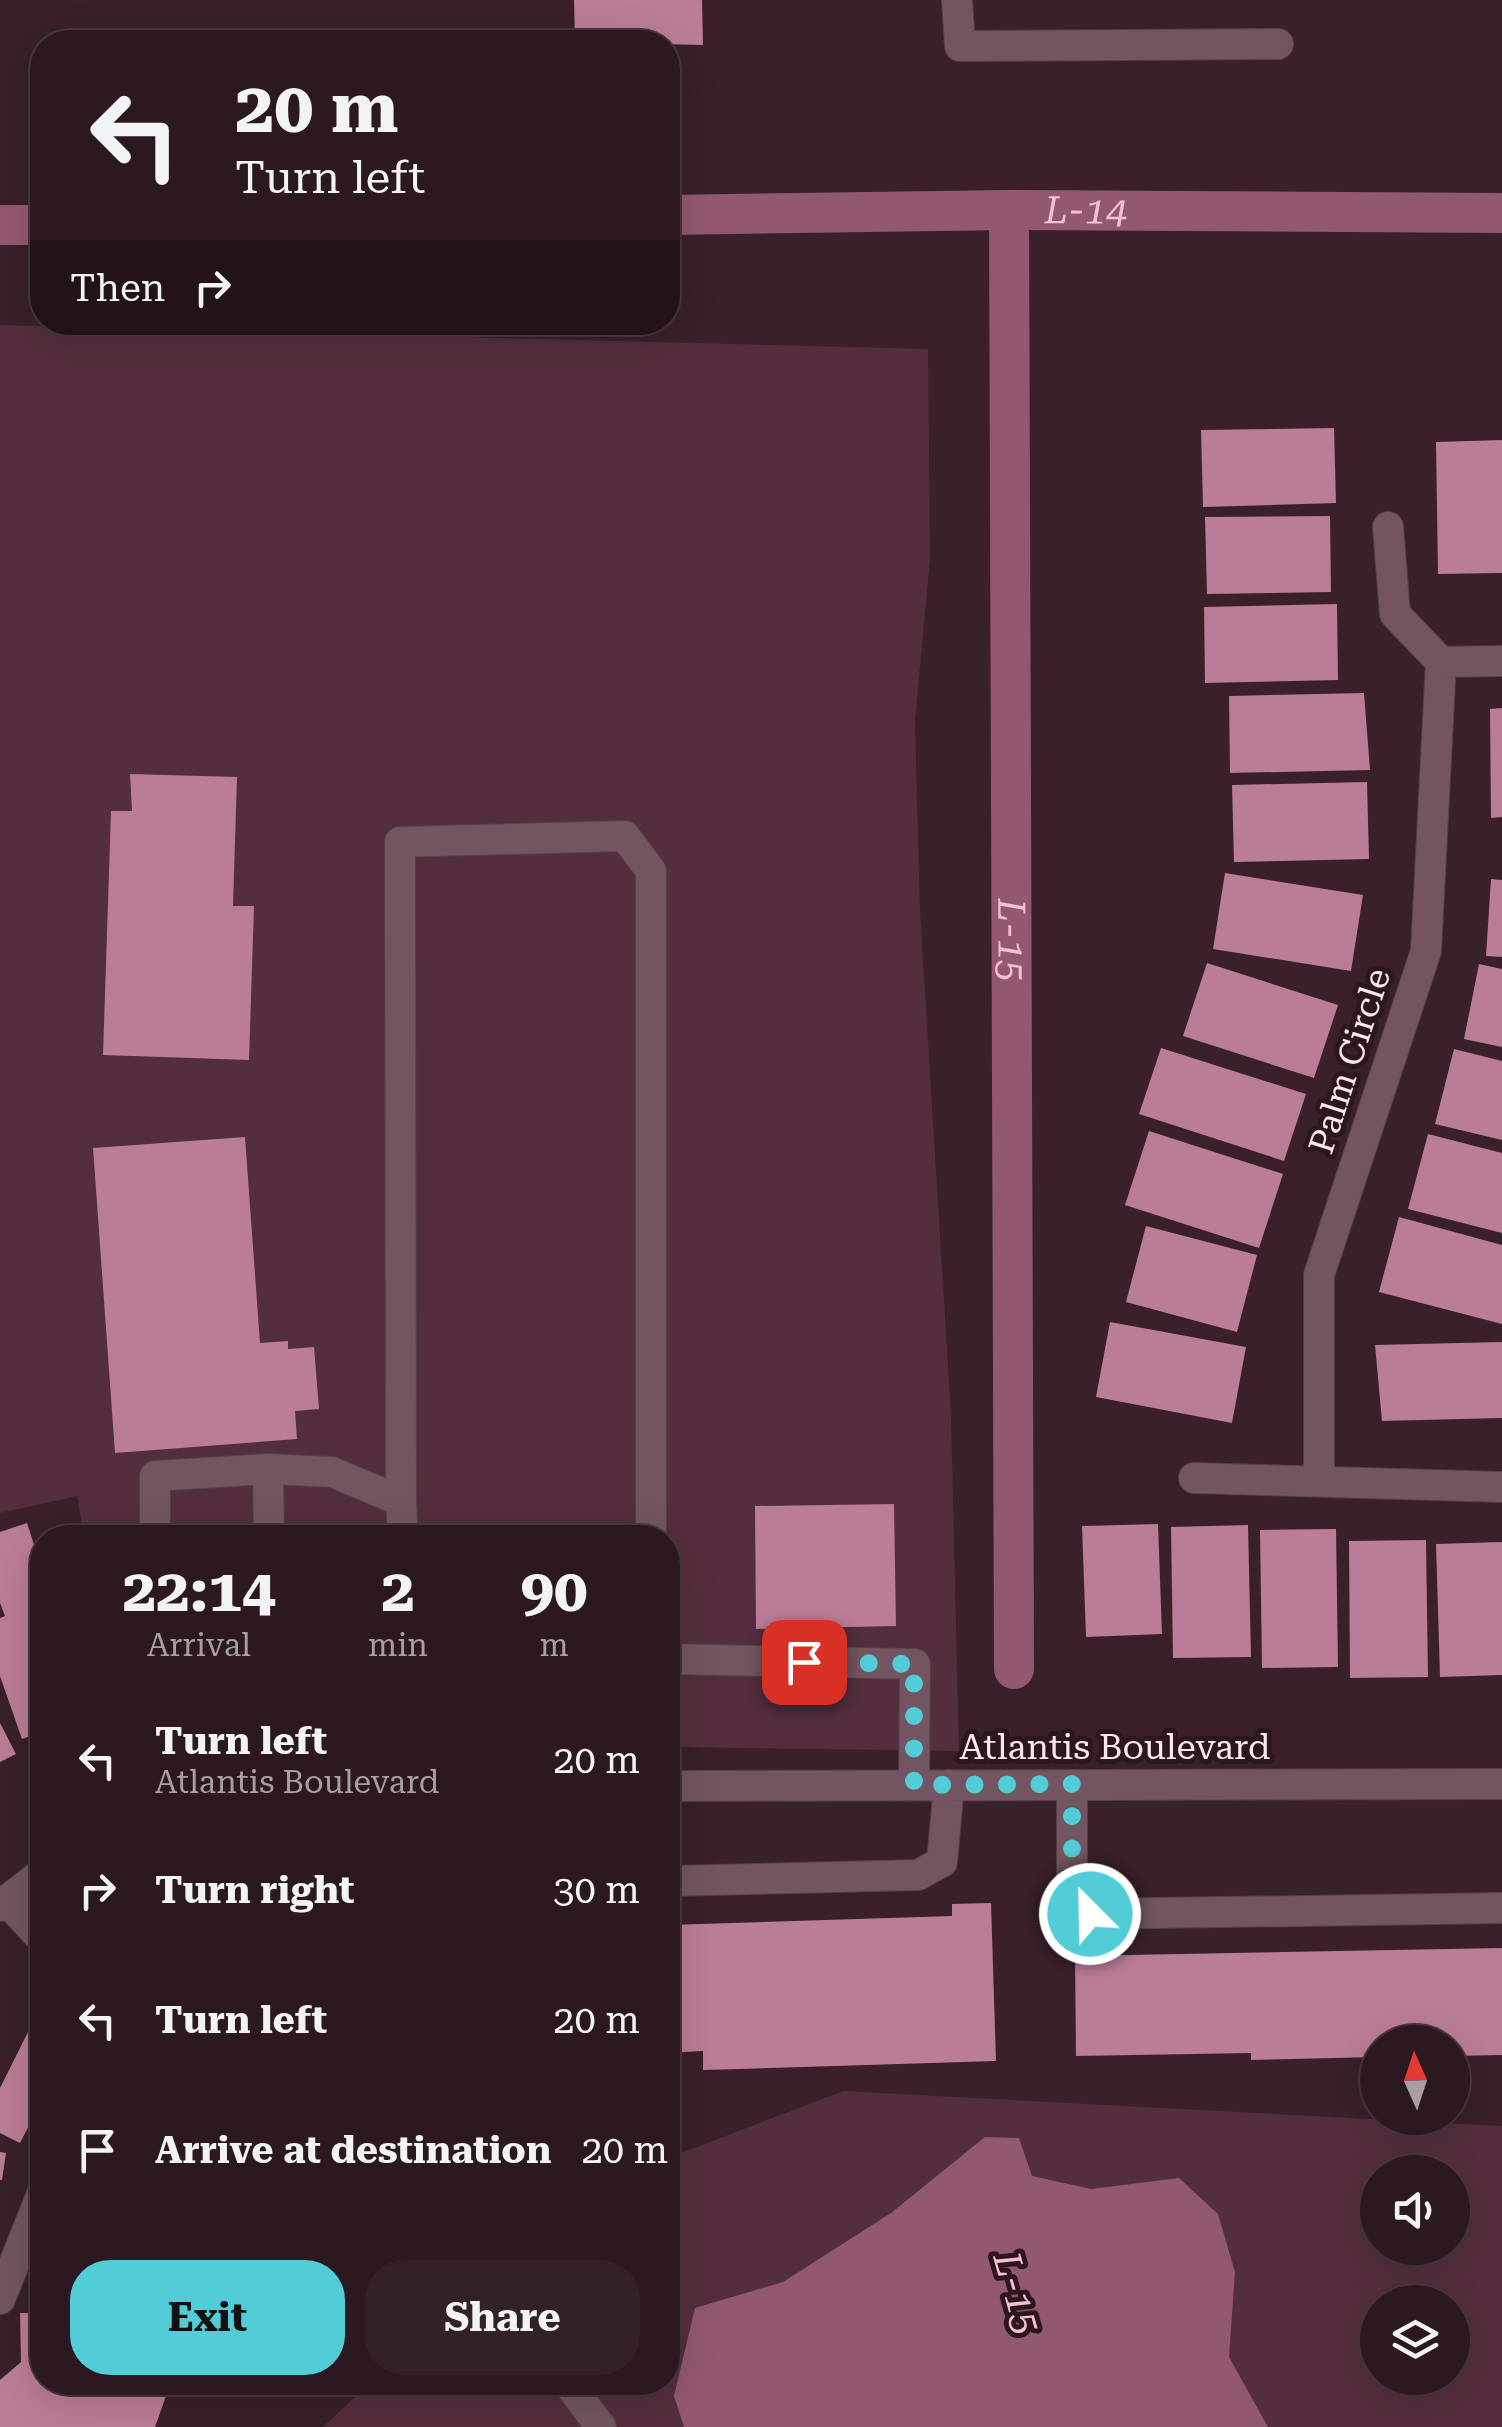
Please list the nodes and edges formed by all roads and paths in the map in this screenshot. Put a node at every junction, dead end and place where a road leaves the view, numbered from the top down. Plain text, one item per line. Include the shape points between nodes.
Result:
1 (957, 0) edge
2 (1278, 44) dead end
3 (1388, 526) dead end
4 (1502, 661) edge
5 (1441, 662) junction
6 (268, 1469) junction
7 (1194, 1478) dead end
8 (1318, 1479) junction
9 (1502, 1487) edge
10 (400, 1501) junction
11 (155, 1525) edge
12 (270, 1525) edge
13 (402, 1525) edge
14 (651, 1525) edge
15 (680, 1659) edge
16 (1072, 1784) junction
17 (1502, 1784) edge
18 (914, 1785) junction
19 (949, 1785) junction
20 (680, 1786) edge
21 (680, 1881) edge
22 (30, 1883) edge
23 (3, 1903) edge
24 (1502, 1908) edge
25 (30, 1928) edge
26 (30, 2224) edge
27 (0, 2300) edge
28 (577, 2395) edge
29 (601, 2427) edge

1 - 2 street via 960,46
3 - 5 street via 1395,614
4 - 5 street
5 - 8 street, Palm Circle via 1426,951 1319,1275
6 - 10 street via 332,1472
6 - 11 street via 155,1476
6 - 12 street
7 - 8 street
8 - 9 street
10 - 13 street
10 - 14 street via 400,842 626,836 651,871
15 - 18 street via 914,1664
16 - 17 street, Atlantis Boulevard
16 - 19 street, Atlantis Boulevard
16 - 24 street via 1072,1894 1090,1914
18 - 19 street, Atlantis Boulevard
18 - 20 street, Atlantis Boulevard
19 - 21 street via 942,1862 918,1876
22 - 23 street
23 - 25 street
26 - 27 street
28 - 29 street

